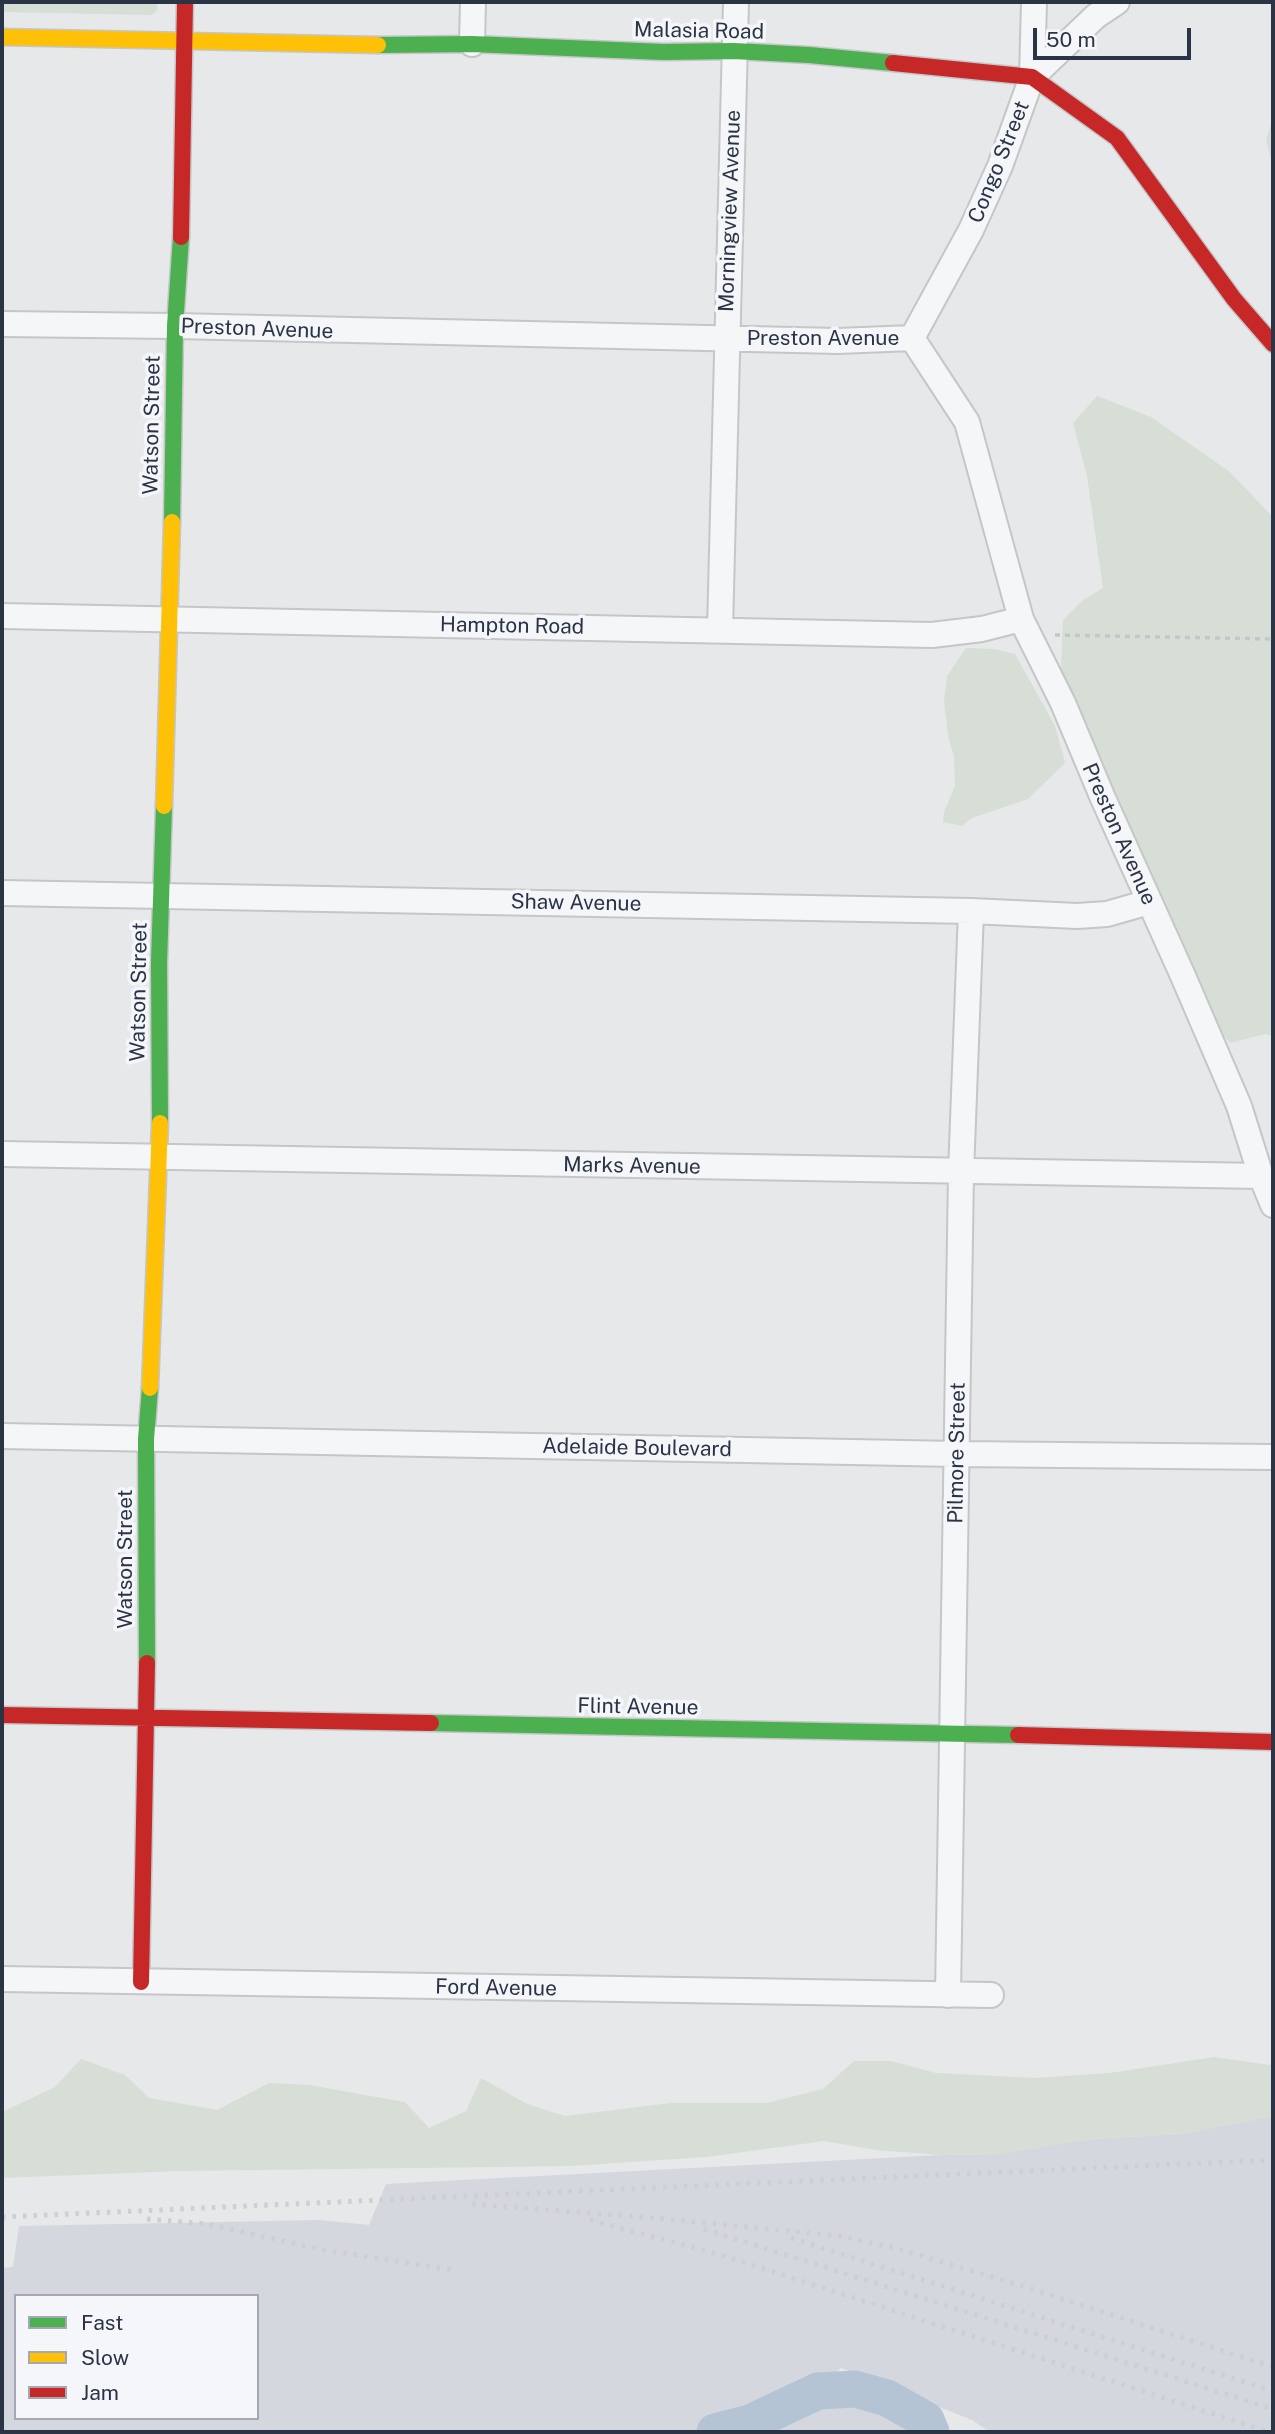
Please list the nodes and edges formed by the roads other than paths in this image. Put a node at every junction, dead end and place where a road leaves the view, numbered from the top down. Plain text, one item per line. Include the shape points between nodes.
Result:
1 (186, 2) edge
2 (473, 2) edge
3 (736, 2) edge
4 (1034, 2) edge
5 (1107, 3) edge
6 (2, 37) edge
7 (184, 42) junction
8 (472, 44) junction
9 (734, 51) junction
10 (1032, 77) junction
11 (2, 324) edge
12 (175, 326) junction
13 (912, 338) junction
14 (726, 339) junction
15 (1273, 344) edge
16 (2, 616) edge
17 (171, 618) junction
18 (1025, 627) junction
19 (720, 630) junction
20 (2, 893) edge
21 (162, 895) junction
22 (1149, 902) junction
23 (971, 911) junction
24 (2, 1154) edge
25 (160, 1158) junction
26 (961, 1173) junction
27 (1261, 1176) junction
28 (1273, 1205) edge
29 (2, 1436) edge
30 (146, 1439) junction
31 (957, 1454) junction
32 (1273, 1457) edge
33 (2, 1716) edge
34 (145, 1719) junction
35 (953, 1733) junction
36 (1273, 1742) edge
37 (2, 1979) edge
38 (141, 1982) junction
39 (948, 1995) junction
40 (991, 1995) dead end

1 - 7 street, Watson Street
2 - 8 street
3 - 9 street, Morningview Avenue
4 - 10 street
5 - 10 street, Congo Street
6 - 7 street, Malasia Road
7 - 8 street, Malasia Road
7 - 12 street, Watson Street
8 - 9 street, Malasia Road
9 - 10 street, Malasia Road
9 - 14 street, Morningview Avenue
10 - 13 street, Congo Street via 971,230
10 - 15 street via 1117,138 1234,299
11 - 12 street, Preston Avenue
12 - 14 street, Preston Avenue
12 - 17 street, Watson Street
13 - 14 street, Preston Avenue
13 - 18 street, Preston Avenue via 967,422
14 - 19 street, Morningview Avenue
16 - 17 street, Hampton Road
17 - 19 street, Hampton Road
17 - 21 street, Watson Street
18 - 19 street, Hampton Road via 932,635
18 - 22 street, Preston Avenue
20 - 21 street, Shaw Avenue
21 - 23 street, Shaw Avenue
21 - 25 street, Watson Street
22 - 23 street, Shaw Avenue via 1107,914 1077,916
22 - 27 street, Preston Avenue via 1239,1106
23 - 26 street, Pilmore Street
24 - 25 street, Marks Avenue
25 - 26 street, Marks Avenue
25 - 30 street, Watson Street
26 - 27 street, Marks Avenue
26 - 31 street, Pilmore Street
27 - 28 street, Preston Avenue
29 - 30 street, Adelaide Boulevard
30 - 31 street, Adelaide Boulevard
30 - 34 street, Watson Street
31 - 32 street, Adelaide Boulevard
31 - 35 street, Pilmore Street
33 - 34 street, Flint Avenue
34 - 35 street, Flint Avenue
34 - 38 street, Watson Street
35 - 36 street, Flint Avenue
35 - 39 street, Pilmore Street
37 - 38 street, Ford Avenue
38 - 39 street, Ford Avenue
39 - 40 street, Ford Avenue

